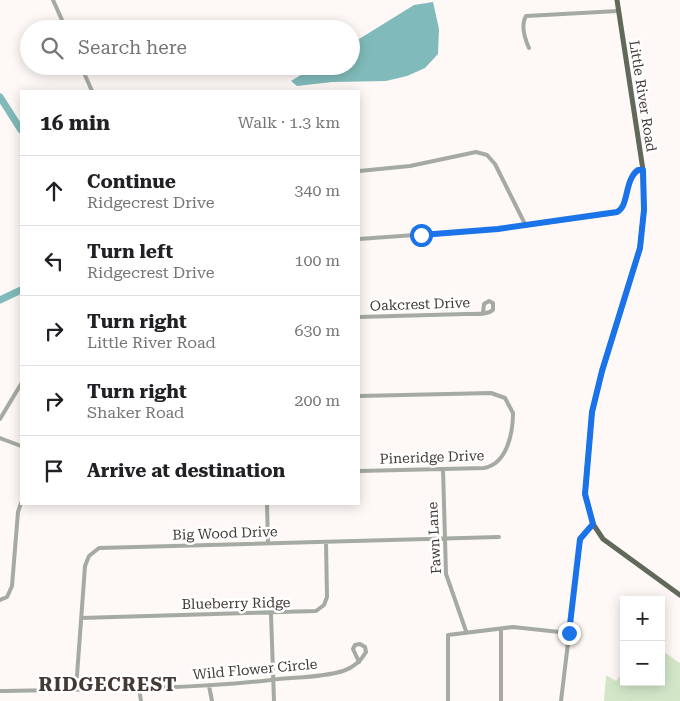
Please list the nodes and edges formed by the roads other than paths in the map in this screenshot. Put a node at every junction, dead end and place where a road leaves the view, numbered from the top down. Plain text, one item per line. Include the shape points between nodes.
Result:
1 (53, 0) edge
2 (617, 0) edge
3 (618, 11) junction
4 (62, 20) edge
5 (529, 48) dead end
6 (85, 75) edge
7 (92, 90) edge
8 (643, 170) junction
9 (360, 171) edge
10 (526, 226) junction
11 (360, 240) edge
12 (483, 313) dead end
13 (360, 317) edge
14 (20, 386) edge
15 (360, 396) edge
16 (0, 419) edge
17 (0, 438) edge
18 (20, 446) edge
19 (443, 469) junction
20 (360, 471) edge
21 (20, 505) edge
22 (268, 505) edge
23 (593, 524) junction
24 (499, 537) dead end
25 (444, 538) junction
26 (326, 542) junction
27 (268, 543) junction
28 (680, 595) edge
29 (0, 600) edge
30 (271, 614) junction
31 (82, 618) junction
32 (501, 629) junction
33 (466, 632) junction
34 (569, 633) junction
35 (358, 662) junction
36 (272, 680) junction
37 (209, 686) junction
38 (139, 688) junction
39 (76, 689) junction
40 (0, 691) edge
41 (141, 701) edge
42 (212, 701) edge
43 (274, 701) edge
44 (448, 701) edge
45 (501, 701) edge
46 (561, 701) edge

1 - 4 street
2 - 3 main road, Little River Road
3 - 5 street via 526,16 524,34
3 - 8 main road, Little River Road
6 - 7 street
8 - 10 street via 638,170 631,177 620,211
8 - 23 main road, Little River Road via 644,210 640,248 592,412 585,494
9 - 10 street via 410,166 468,152 481,153 495,164
10 - 11 street
12 - 13 street, Oakcrest Drive
14 - 16 street
15 - 19 street, Pineridge Drive via 491,393 504,398 512,408 513,418 499,462 484,468
17 - 18 street
19 - 20 street, Pineridge Drive
19 - 25 street, Fawn Lane
21 - 29 street via 12,586 7,597
22 - 27 street
23 - 28 main road, Little River Road via 615,549
23 - 34 street via 580,539
24 - 25 street, Big Wood Drive
25 - 26 street, Big Wood Drive
25 - 33 street, Fawn Lane via 448,580
26 - 27 street, Big Wood Drive
26 - 30 street, Blueberry Ridge via 328,593 324,605 310,612
27 - 31 street, Big Wood Drive via 99,548 88,556 85,566
30 - 31 street, Blueberry Ridge
30 - 36 street
31 - 39 street, Big Wood Drive
32 - 33 street
32 - 34 street
32 - 45 street
33 - 44 street via 448,635
34 - 46 street
35 - 35 street via 366,651 360,644 353,649
35 - 36 street, Wild Flower Circle via 338,672
36 - 37 street, Wild Flower Circle
36 - 43 street
37 - 38 street, Wild Flower Circle
37 - 42 street
38 - 39 street, Wild Flower Circle
38 - 41 street
39 - 40 street, Wild Flower Circle

